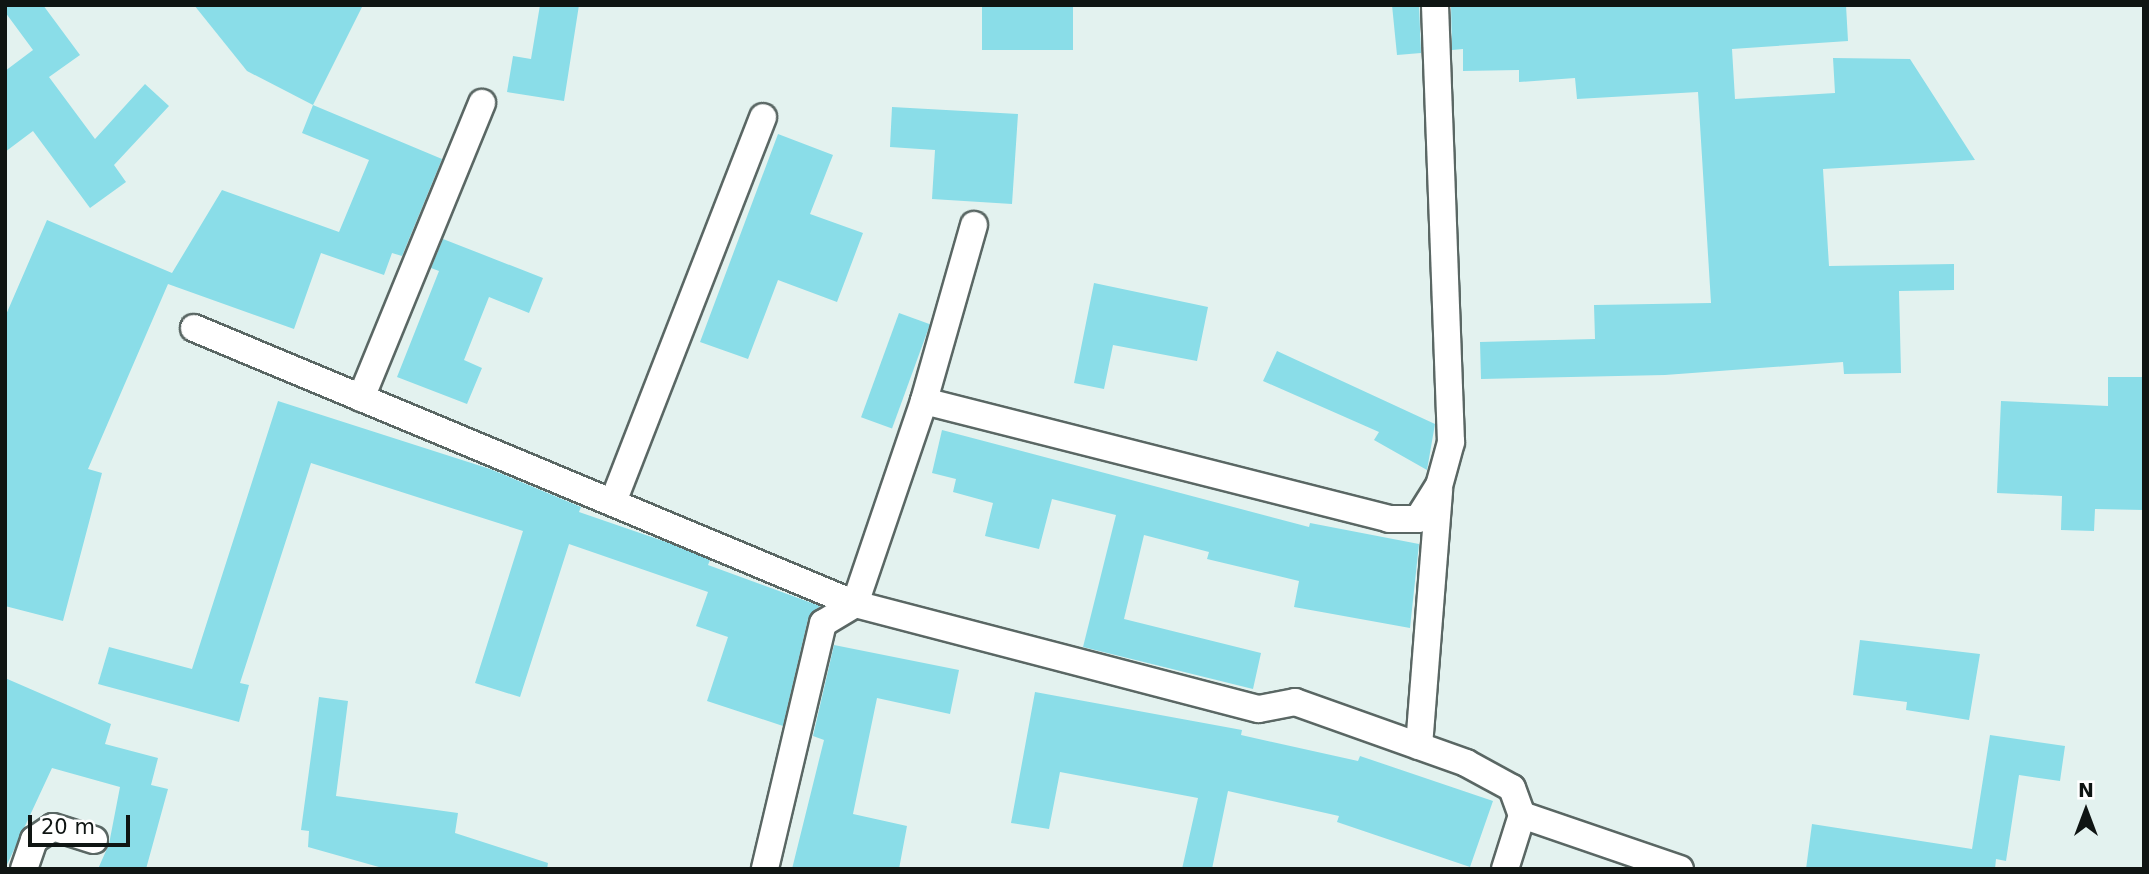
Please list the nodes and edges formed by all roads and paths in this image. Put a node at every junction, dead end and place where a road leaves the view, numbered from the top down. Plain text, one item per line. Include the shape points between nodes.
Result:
1 (1435, 5) edge
2 (482, 103) dead end
3 (763, 117) dead end
4 (974, 225) dead end
5 (194, 328) dead end
6 (361, 398) junction
7 (924, 401) junction
8 (1439, 486) junction
9 (613, 502) junction
10 (855, 604) junction
11 (1419, 746) junction
12 (1522, 815) junction
13 (94, 840) dead end
14 (24, 869) edge
15 (765, 869) edge
16 (1505, 869) edge
17 (1680, 869) edge

1 - 8 street via 1451,442
2 - 6 street
3 - 9 street
4 - 7 street
5 - 6 street
6 - 9 street
7 - 8 street via 1389,519 1418,519
7 - 10 street
8 - 11 street
9 - 10 street
10 - 11 street via 1259,709 1295,702
10 - 15 street via 823,623
11 - 12 street via 1466,763 1511,788
12 - 16 street
12 - 17 street
13 - 14 street via 53,827 34,840

